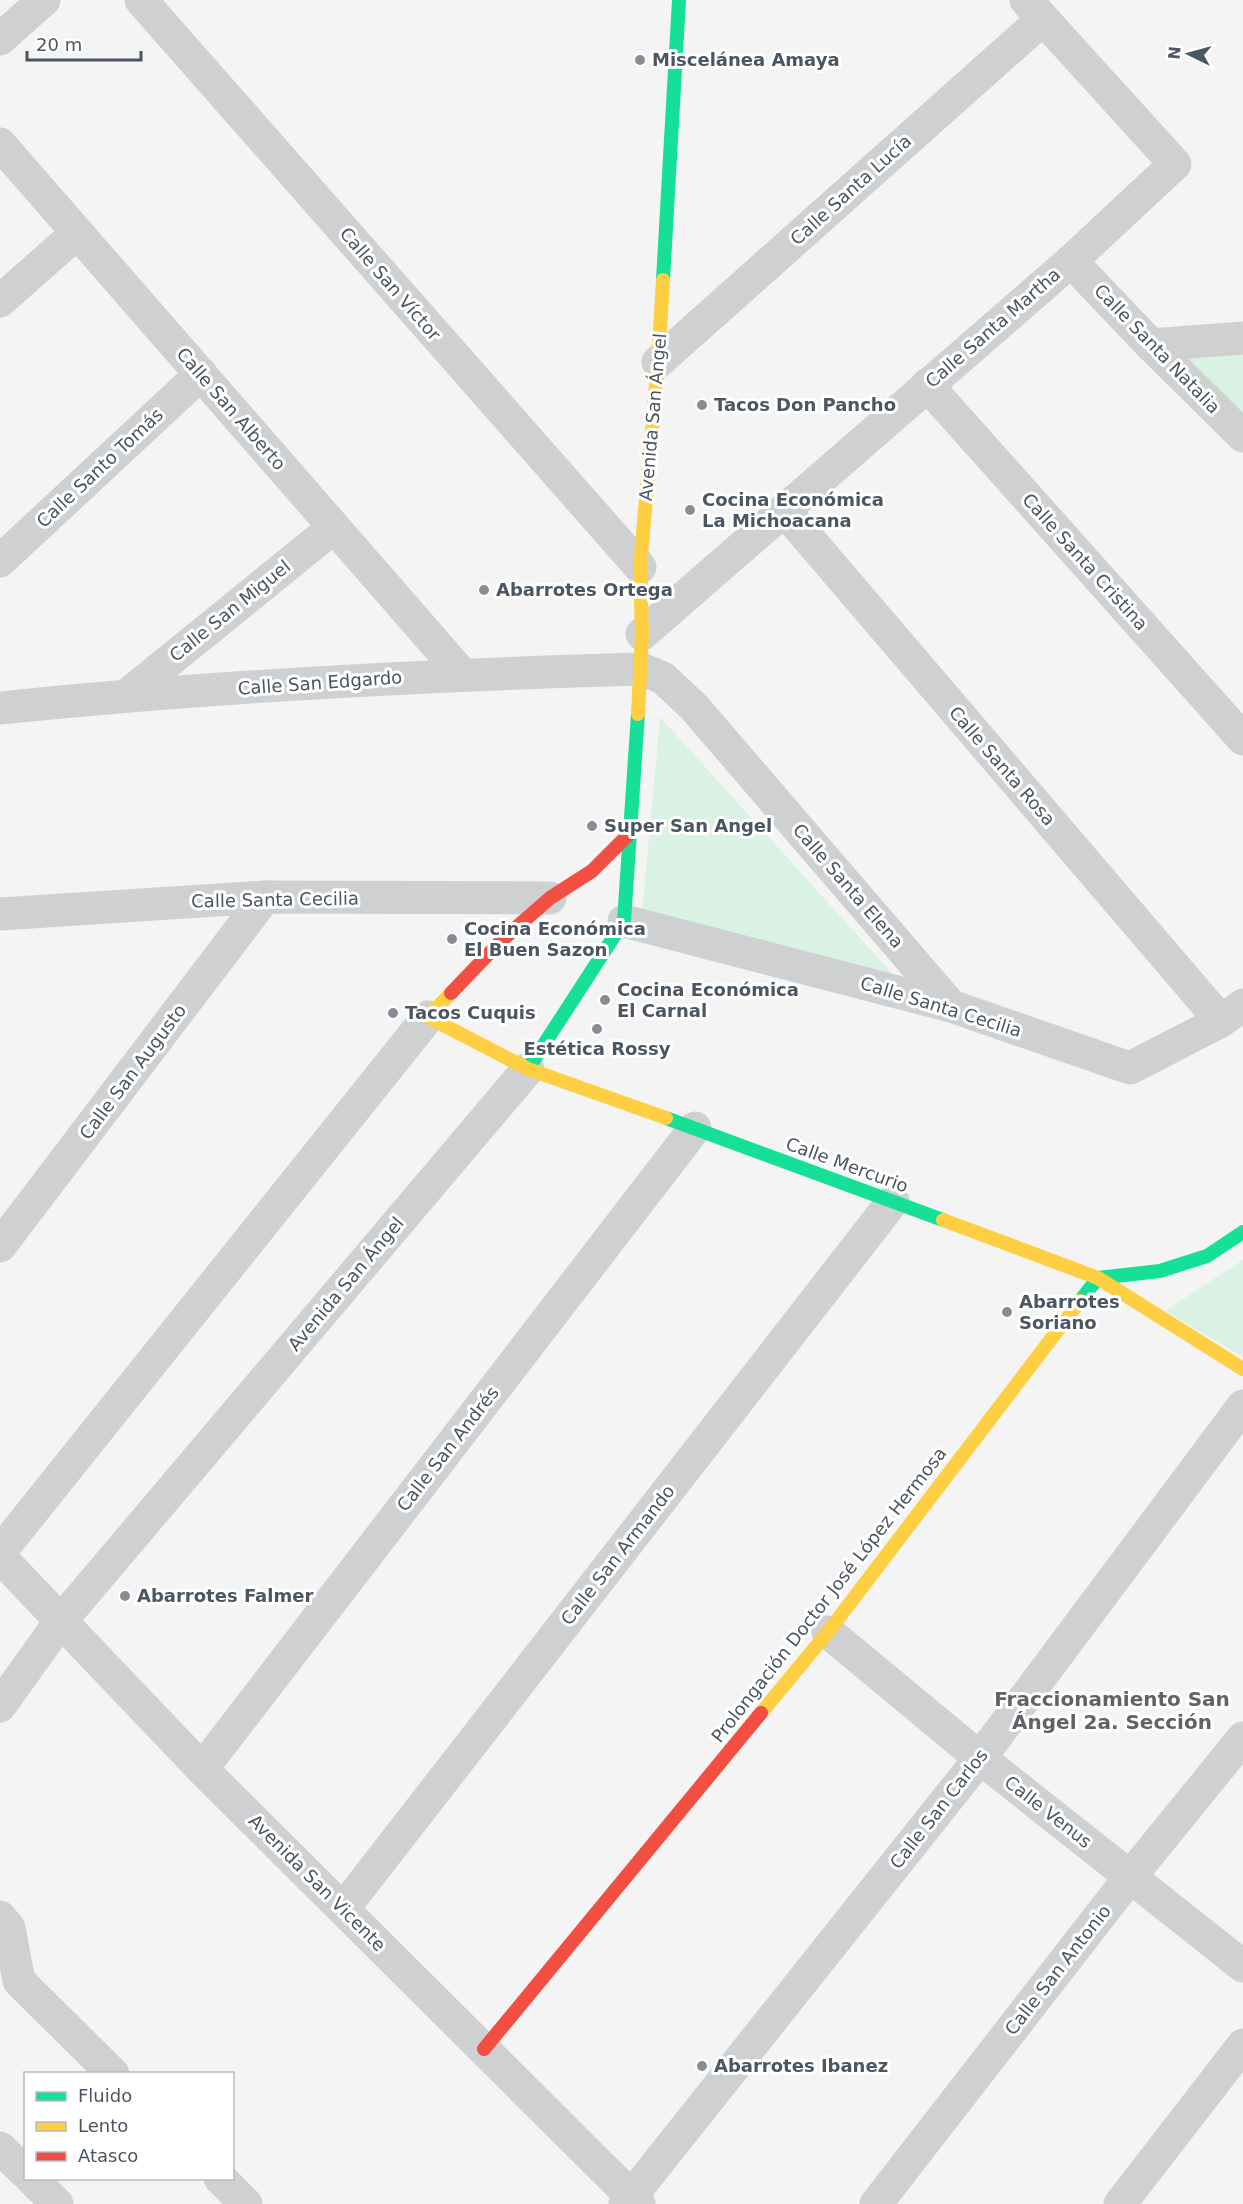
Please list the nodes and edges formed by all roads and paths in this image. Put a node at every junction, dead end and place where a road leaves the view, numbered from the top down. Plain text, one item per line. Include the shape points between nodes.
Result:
1 (44, 0) edge
2 (141, 0) edge
3 (679, 0) edge
4 (1035, 9) edge
5 (0, 39) edge
6 (0, 144) edge
7 (77, 232) junction
8 (1071, 261) junction
9 (0, 301) edge
10 (1243, 338) edge
11 (1151, 345) junction
12 (658, 362) junction
13 (201, 374) junction
14 (927, 385) junction
15 (1243, 436) edge
16 (784, 510) junction
17 (333, 528) junction
18 (0, 561) edge
19 (640, 567) junction
20 (642, 634) junction
21 (641, 669) junction
22 (462, 674) junction
23 (127, 695) junction
24 (0, 708) edge
25 (1243, 739) edge
26 (628, 834) junction
27 (265, 897) junction
28 (550, 898) junction
29 (4, 918) edge
30 (624, 921) junction
31 (951, 1005) junction
32 (1232, 1013) edge
33 (428, 1017) junction
34 (528, 1069) junction
35 (694, 1128) junction
36 (893, 1201) junction
37 (1243, 1232) edge
38 (0, 1246) edge
39 (1098, 1278) junction
40 (1243, 1369) edge
41 (1243, 1406) edge
42 (0, 1552) edge
43 (0, 1557) edge
44 (60, 1622) junction
45 (828, 1632) junction
46 (0, 1706) edge
47 (1243, 1738) edge
48 (980, 1758) junction
49 (202, 1769) junction
50 (1130, 1877) junction
51 (343, 1909) junction
52 (0, 1917) edge
53 (1243, 1966) edge
54 (10, 1990) edge
55 (1243, 2045) edge
56 (484, 2049) junction
57 (112, 2072) edge
58 (0, 2148) edge
59 (24, 2171) edge
60 (33, 2180) edge
61 (222, 2180) edge
62 (632, 2201) edge
63 (57, 2204) edge
64 (246, 2204) edge
65 (876, 2204) edge
66 (1120, 2204) edge

1 - 5 street
2 - 19 street, Calle San Víctor
3 - 12 street, Avenida San Ángel
4 - 8 street, Calle Santa Martha via 1174,164
4 - 12 street, Calle Santa Lucía
6 - 7 street, Calle San Alberto
7 - 9 street
7 - 13 street, Calle San Alberto
8 - 11 street, Calle Santa Natalia
8 - 14 street, Calle Santa Martha
10 - 11 street
11 - 15 street, Calle Santa Natalia
12 - 19 street, Avenida San Ángel
13 - 17 street, Calle San Alberto
13 - 18 street, Calle Santo Tomás
14 - 16 street, Calle Santa Martha
14 - 25 street, Calle Santa Cristina
16 - 20 street, Calle Santa Martha
16 - 32 street, Calle Santa Rosa
17 - 22 street, Calle San Alberto
17 - 23 street, Calle San Miguel
19 - 20 street, Avenida San Ángel
20 - 21 street, Avenida San Ángel
21 - 22 street, Calle San Edgardo
21 - 26 street, Avenida San Ángel
21 - 31 street, Calle Santa Elena via 663,678 694,706
22 - 23 street, Calle San Edgardo
23 - 24 street, Calle San Edgardo
26 - 28 street via 592,871
26 - 30 street, Avenida San Ángel
27 - 28 street, Calle Santa Cecilia
27 - 29 street, Calle Santa Cecilia
27 - 38 street, Calle San Augusto
28 - 33 street via 501,941
30 - 31 street, Calle Santa Cecilia
30 - 34 street, Avenida San Ángel
31 - 32 street, Calle Santa Cecilia via 1130,1068
33 - 34 street, Calle Mercurio
33 - 42 street
34 - 35 street, Calle Mercurio
34 - 44 street, Avenida San Ángel
35 - 36 street, Calle Mercurio
35 - 49 street, Calle San Andrés
36 - 39 street, Calle Mercurio
36 - 51 street, Calle San Armando
37 - 39 street via 1207,1256 1160,1271
39 - 40 street, Calle Mercurio
39 - 45 street, Prolongación Doctor José López Hermosa
41 - 48 street, Calle San Carlos
43 - 44 street, Avenida San Vicente
44 - 46 street, Avenida San Ángel
44 - 49 street, Avenida San Vicente
45 - 48 street, Calle Venus
45 - 56 street, Prolongación Doctor José López Hermosa
47 - 50 street, Calle San Antonio
48 - 50 street, Calle Venus
48 - 62 street, Calle San Carlos
49 - 51 street, Avenida San Vicente
50 - 53 street, Calle Venus
50 - 65 street, Calle San Antonio
51 - 56 street, Avenida San Vicente
52 - 54 street via 9,1928
54 - 57 street
55 - 66 street
56 - 62 street, Avenida San Vicente
58 - 59 street
60 - 63 street
61 - 64 street

